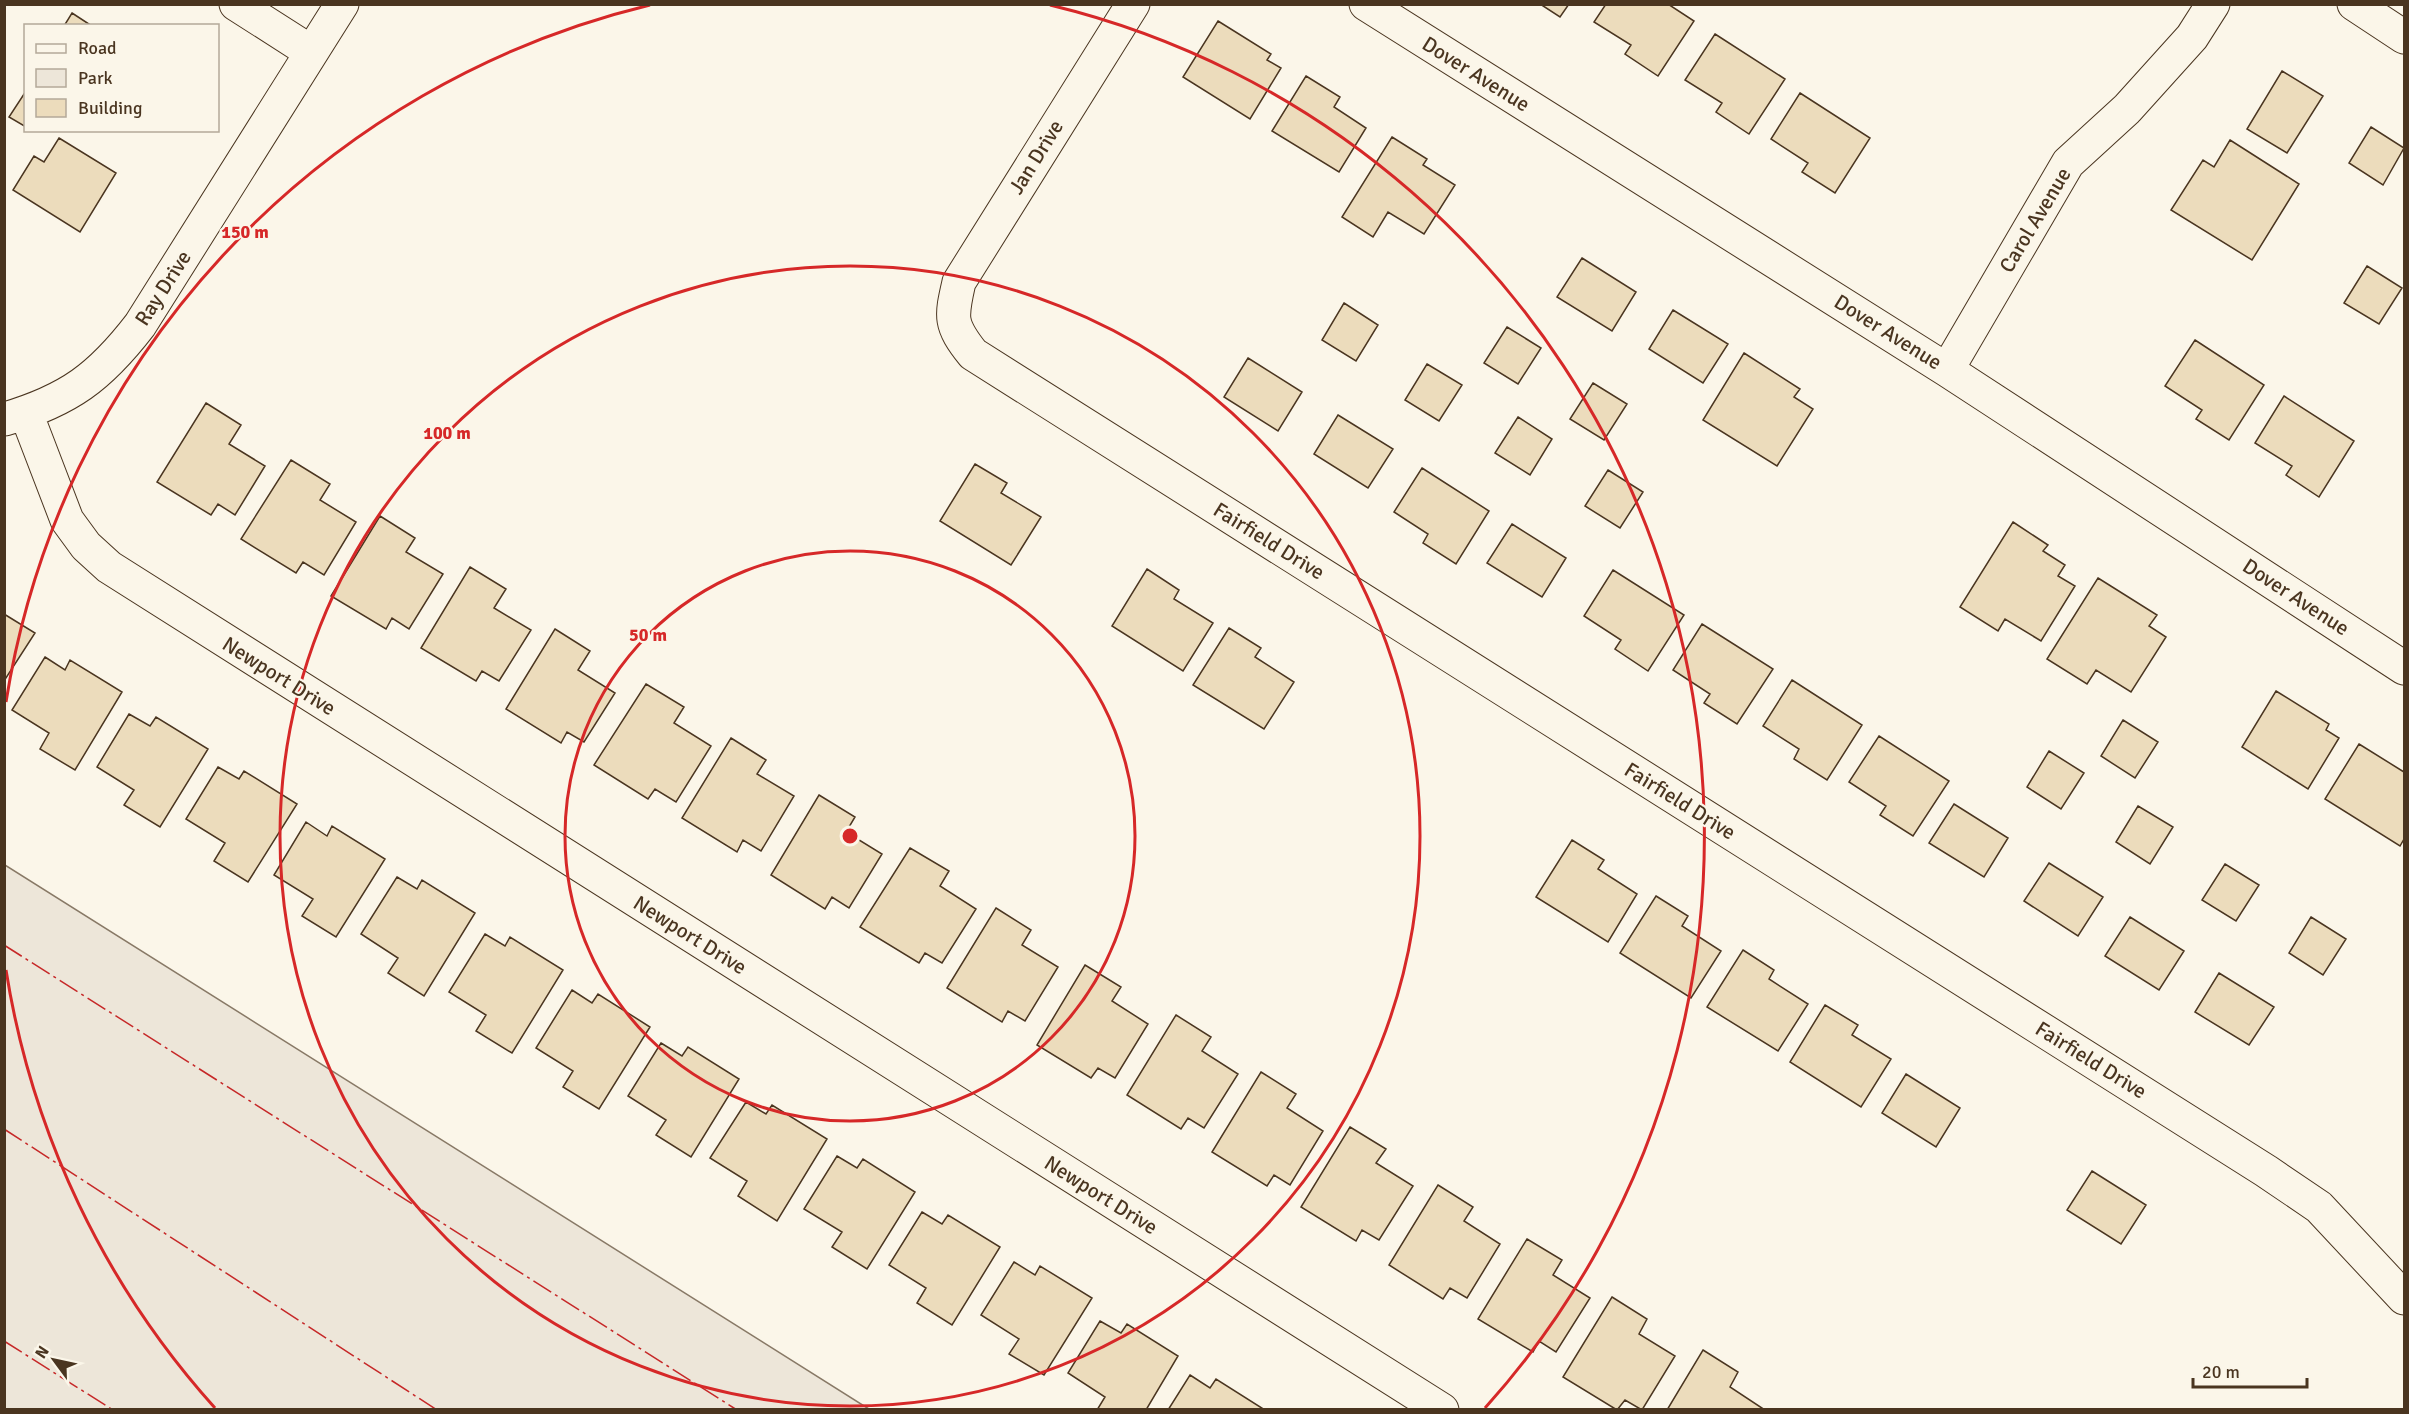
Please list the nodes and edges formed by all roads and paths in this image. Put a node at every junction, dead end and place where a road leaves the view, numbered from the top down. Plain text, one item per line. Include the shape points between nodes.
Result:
1 (236, 4) edge
2 (342, 4) edge
3 (1133, 4) edge
4 (1366, 4) edge
5 (2213, 4) edge
6 (2354, 4) edge
7 (2404, 37) edge
8 (311, 52) junction
9 (951, 314) joint
10 (1947, 370) junction
11 (15, 416) edge
12 (2404, 668) edge
13 (2404, 1298) edge
14 (1442, 1410) edge

1 - 8 street
2 - 8 street, Ray Drive
3 - 9 street, Jan Drive via 959,282
4 - 10 street, Dover Avenue
5 - 10 street, Carol Avenue via 2192,37 2127,110 2068,162
6 - 7 street
8 - 11 street, Ray Drive via 147,315 116,357 86,383
9 - 13 street, Fairfield Drive via 960,338 973,354 2291,1188 2319,1207
10 - 12 street, Dover Avenue
11 - 14 street, Newport Drive via 67,520 86,546 110,567

